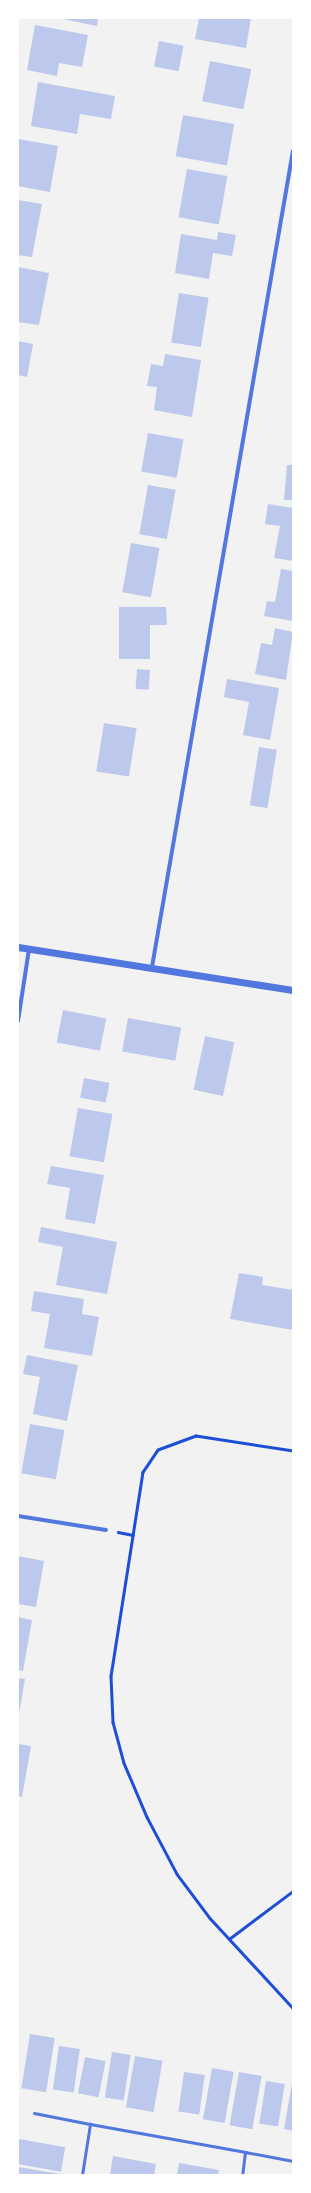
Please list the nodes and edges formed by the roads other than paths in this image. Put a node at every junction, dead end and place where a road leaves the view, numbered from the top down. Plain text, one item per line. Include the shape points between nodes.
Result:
1 (293, 152) edge
2 (18, 947) edge
3 (29, 949) junction
4 (152, 967) junction
5 (293, 990) edge
6 (18, 1021) edge
7 (18, 1516) edge
8 (106, 1530) dead end
9 (34, 2113) dead end
10 (90, 2124) junction
11 (245, 2152) junction
12 (293, 2161) edge
13 (82, 2175) edge
14 (242, 2175) edge

1 - 4 street
2 - 3 street
3 - 4 street
3 - 6 street
4 - 5 street
7 - 8 street
9 - 10 lane
10 - 11 lane
10 - 13 lane
11 - 12 lane
11 - 14 lane

